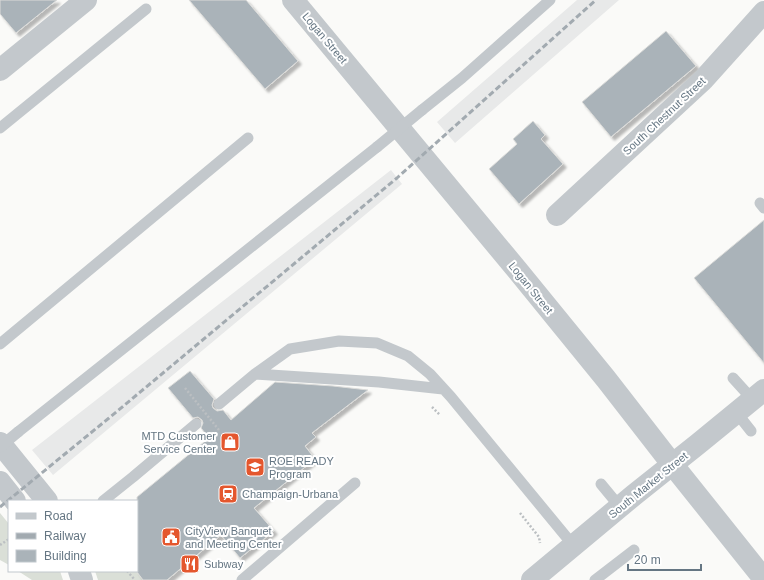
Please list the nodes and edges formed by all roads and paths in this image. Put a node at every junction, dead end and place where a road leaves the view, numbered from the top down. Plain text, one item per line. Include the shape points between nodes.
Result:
1 (86, 0) edge
2 (293, 0) edge
3 (550, 0) edge
4 (146, 9) dead end
5 (764, 12) edge
6 (2, 63) edge
7 (0, 128) edge
8 (248, 138) dead end
9 (557, 215) dead end
10 (0, 344) edge
11 (255, 374) junction
12 (733, 378) dead end
13 (185, 388) dead end
14 (443, 389) junction
15 (751, 400) edge
16 (219, 404) dead end
17 (196, 424) dead end
18 (219, 430) dead end
19 (750, 431) dead end
20 (0, 443) edge
21 (0, 447) edge
22 (672, 464) junction
23 (0, 482) edge
24 (355, 483) dead end
25 (601, 484) dead end
26 (15, 500) edge
27 (46, 500) edge
28 (104, 500) edge
29 (620, 507) junction
30 (573, 545) junction
31 (634, 550) dead end
32 (128, 572) edge
33 (764, 579) edge
34 (134, 580) edge
35 (242, 580) edge
36 (532, 580) edge
37 (596, 580) edge

1 - 6 street
2 - 22 street, Logan Street via 518,271
3 - 21 lane, bridge via 462,78
4 - 7 lane
5 - 9 street, South Chestnut Street via 703,80
8 - 10 lane
11 - 14 lane
11 - 14 lane via 290,349 339,341 377,343 408,356
11 - 16 lane
12 - 15 lane
13 - 18 path, bridge
14 - 30 lane
15 - 19 lane
15 - 22 street, South Market Street
17 - 28 lane
20 - 27 street
22 - 29 street, South Market Street
22 - 33 street, Logan Street
23 - 26 street
24 - 35 lane
25 - 29 lane
29 - 30 street, South Market Street
30 - 36 street, South Market Street
31 - 37 lane
32 - 34 path

